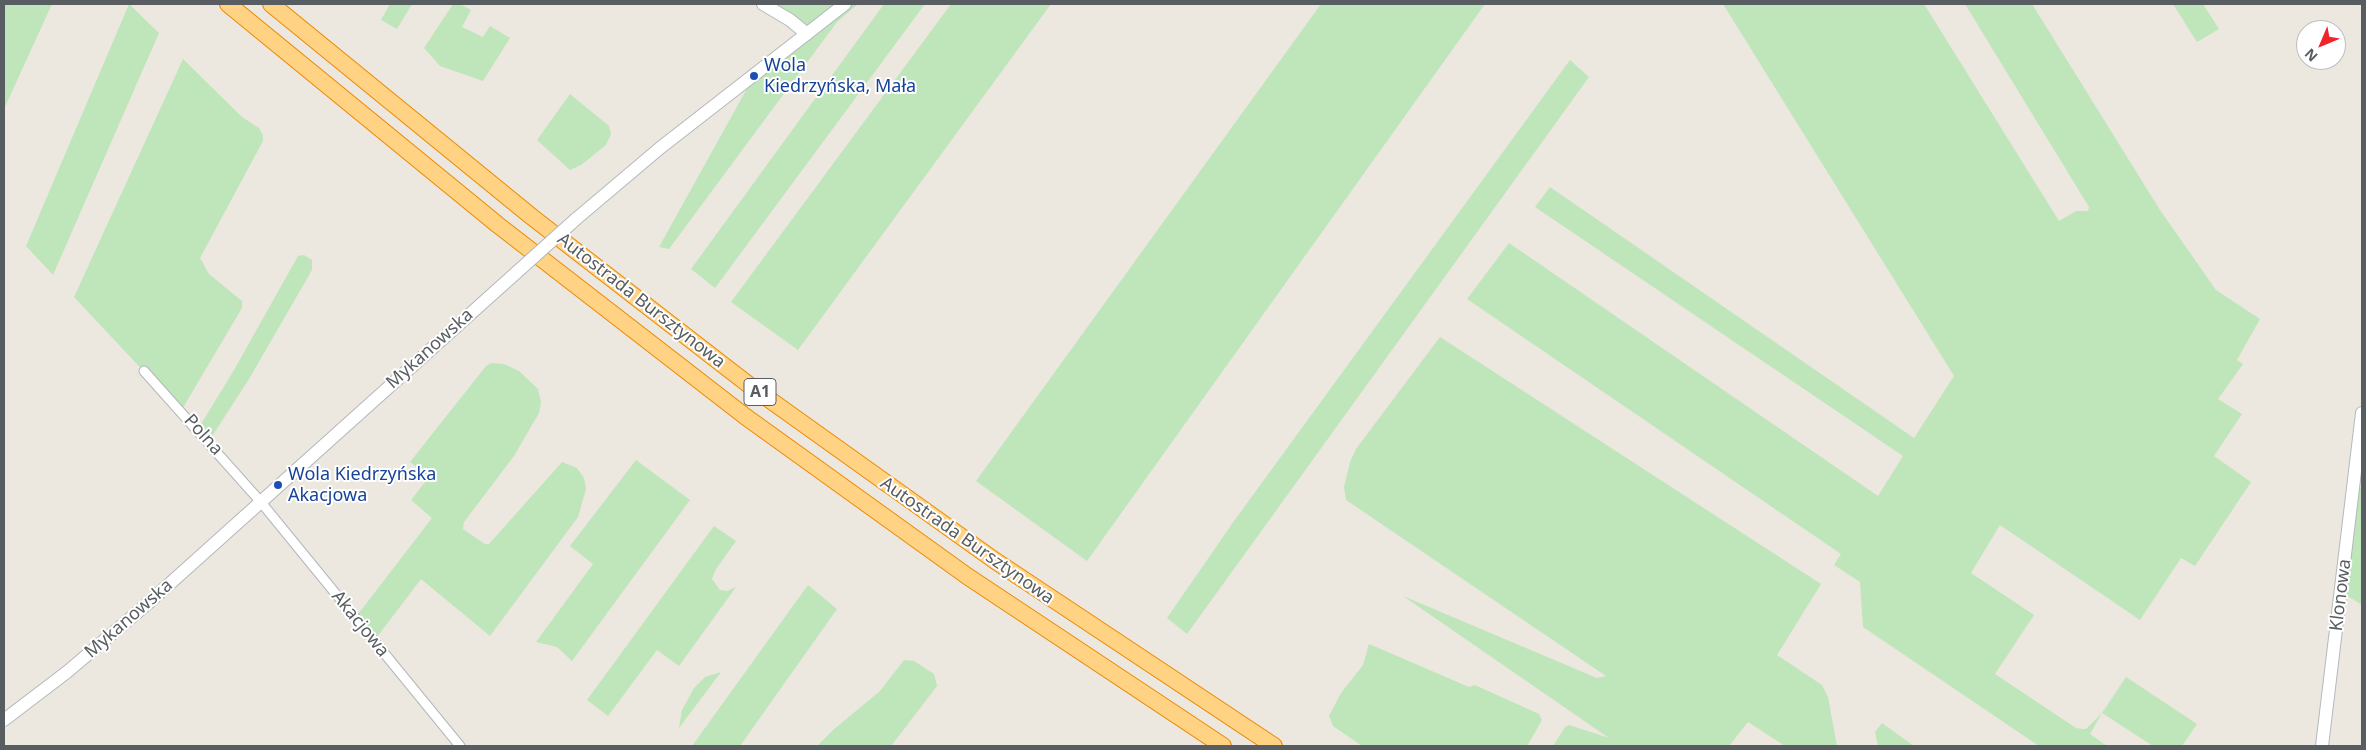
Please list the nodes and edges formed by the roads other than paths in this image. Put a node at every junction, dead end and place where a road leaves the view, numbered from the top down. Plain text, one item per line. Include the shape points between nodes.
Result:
1 (228, 4) edge
2 (271, 4) edge
3 (763, 4) edge
4 (845, 4) edge
5 (807, 34) junction
6 (144, 370) dead end
7 (2362, 413) edge
8 (260, 501) junction
9 (4, 720) edge
10 (460, 746) edge
11 (1222, 746) edge
12 (1274, 746) edge
13 (2322, 746) edge

1 - 11 highway, Autostrada Bursztynowa / A1 via 484,214 739,412 975,582
2 - 12 highway, Autostrada Bursztynowa / A1 via 532,217 749,385 994,560
3 - 5 main road
4 - 5 main road, Mykanowska
5 - 8 main road, Mykanowska, bridge via 660,148 576,219
6 - 8 street, Polna
7 - 13 main road, Klonowa
8 - 9 main road, Mykanowska via 138,612 26,706
8 - 10 street, Akacjowa

